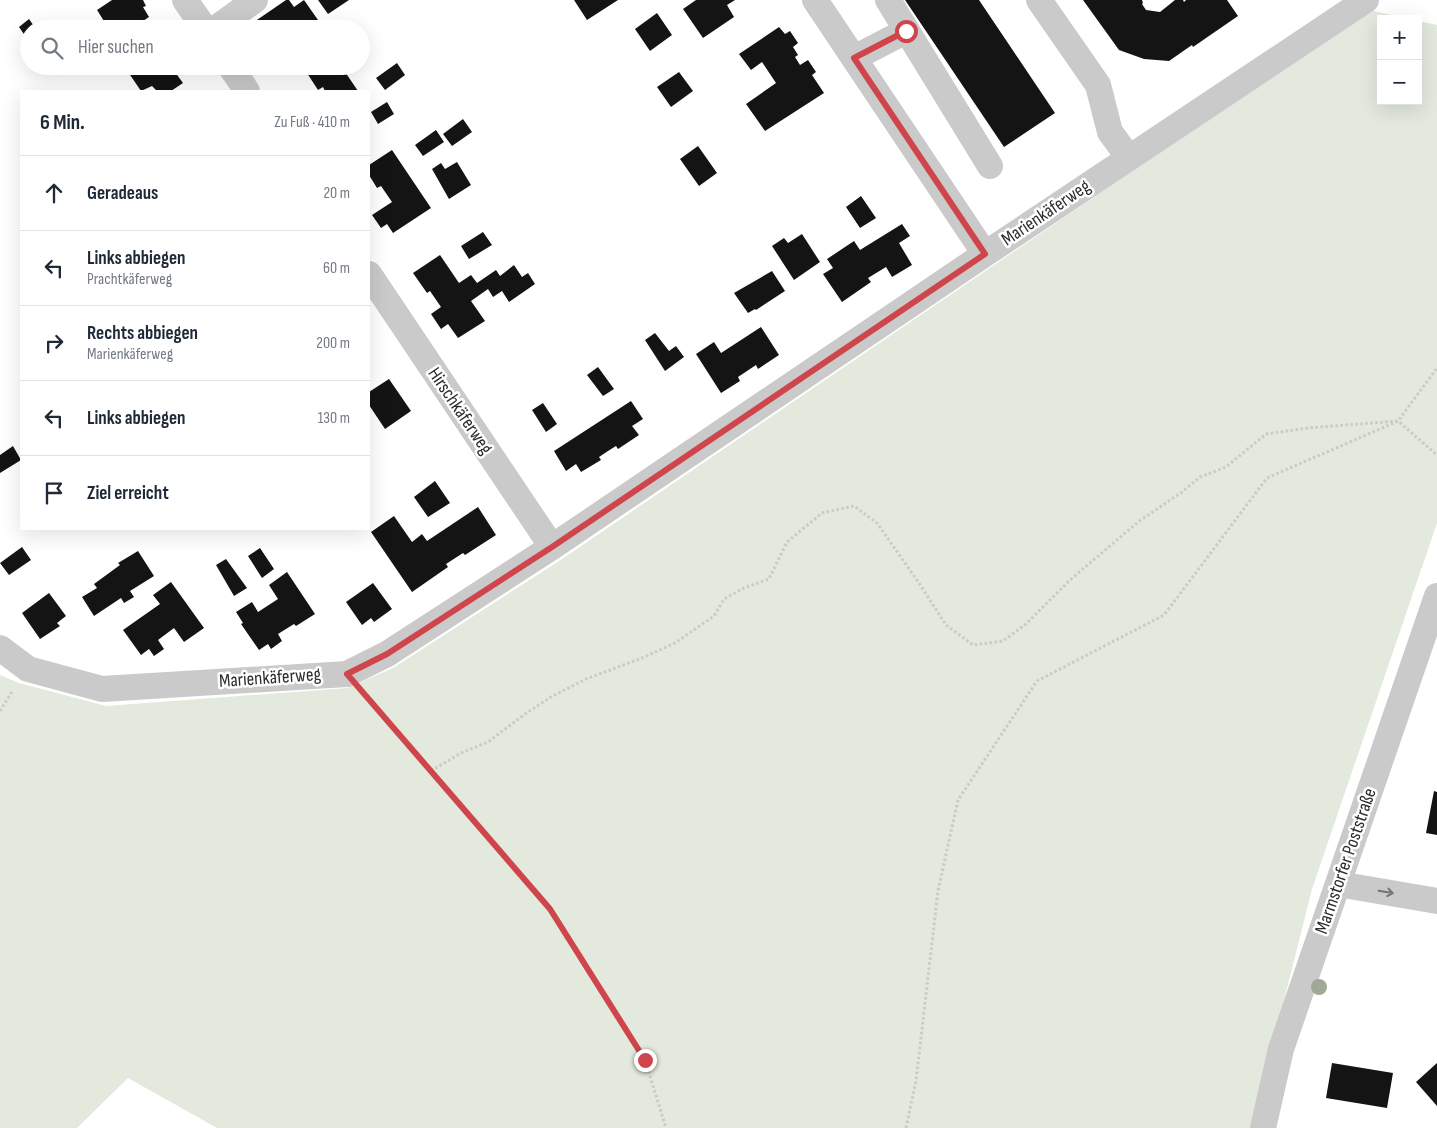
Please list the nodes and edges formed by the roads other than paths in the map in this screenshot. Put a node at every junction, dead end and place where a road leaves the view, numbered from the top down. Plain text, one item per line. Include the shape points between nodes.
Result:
1 (186, 0) edge
2 (254, 0) edge
3 (815, 0) edge
4 (888, 0) edge
5 (1039, 0) edge
6 (1366, 0) edge
7 (199, 20) edge
8 (226, 20) edge
9 (906, 31) junction
10 (854, 58) junction
11 (236, 75) edge
12 (245, 90) edge
13 (1129, 158) junction
14 (990, 166) dead end
15 (985, 254) junction
16 (370, 275) edge
17 (552, 547) junction
18 (1437, 596) edge
19 (0, 648) edge
20 (1338, 884) junction
21 (1437, 901) edge
22 (1263, 1128) edge

1 - 7 street
2 - 8 street
3 - 10 street
4 - 9 street
5 - 13 street via 1098,85 1110,132
6 - 13 street, Marienkäferweg
9 - 10 street
9 - 14 street
10 - 15 street
11 - 12 street
13 - 15 street, Marienkäferweg
15 - 17 street, Marienkäferweg
16 - 17 street, Hirschkäferweg
17 - 19 street, Marienkäferweg via 387,654 347,674 102,689 28,669
18 - 20 street, Marmstorfer Poststraße
20 -> 21 street
20 - 22 street, Marmstorfer Poststraße via 1281,1049

